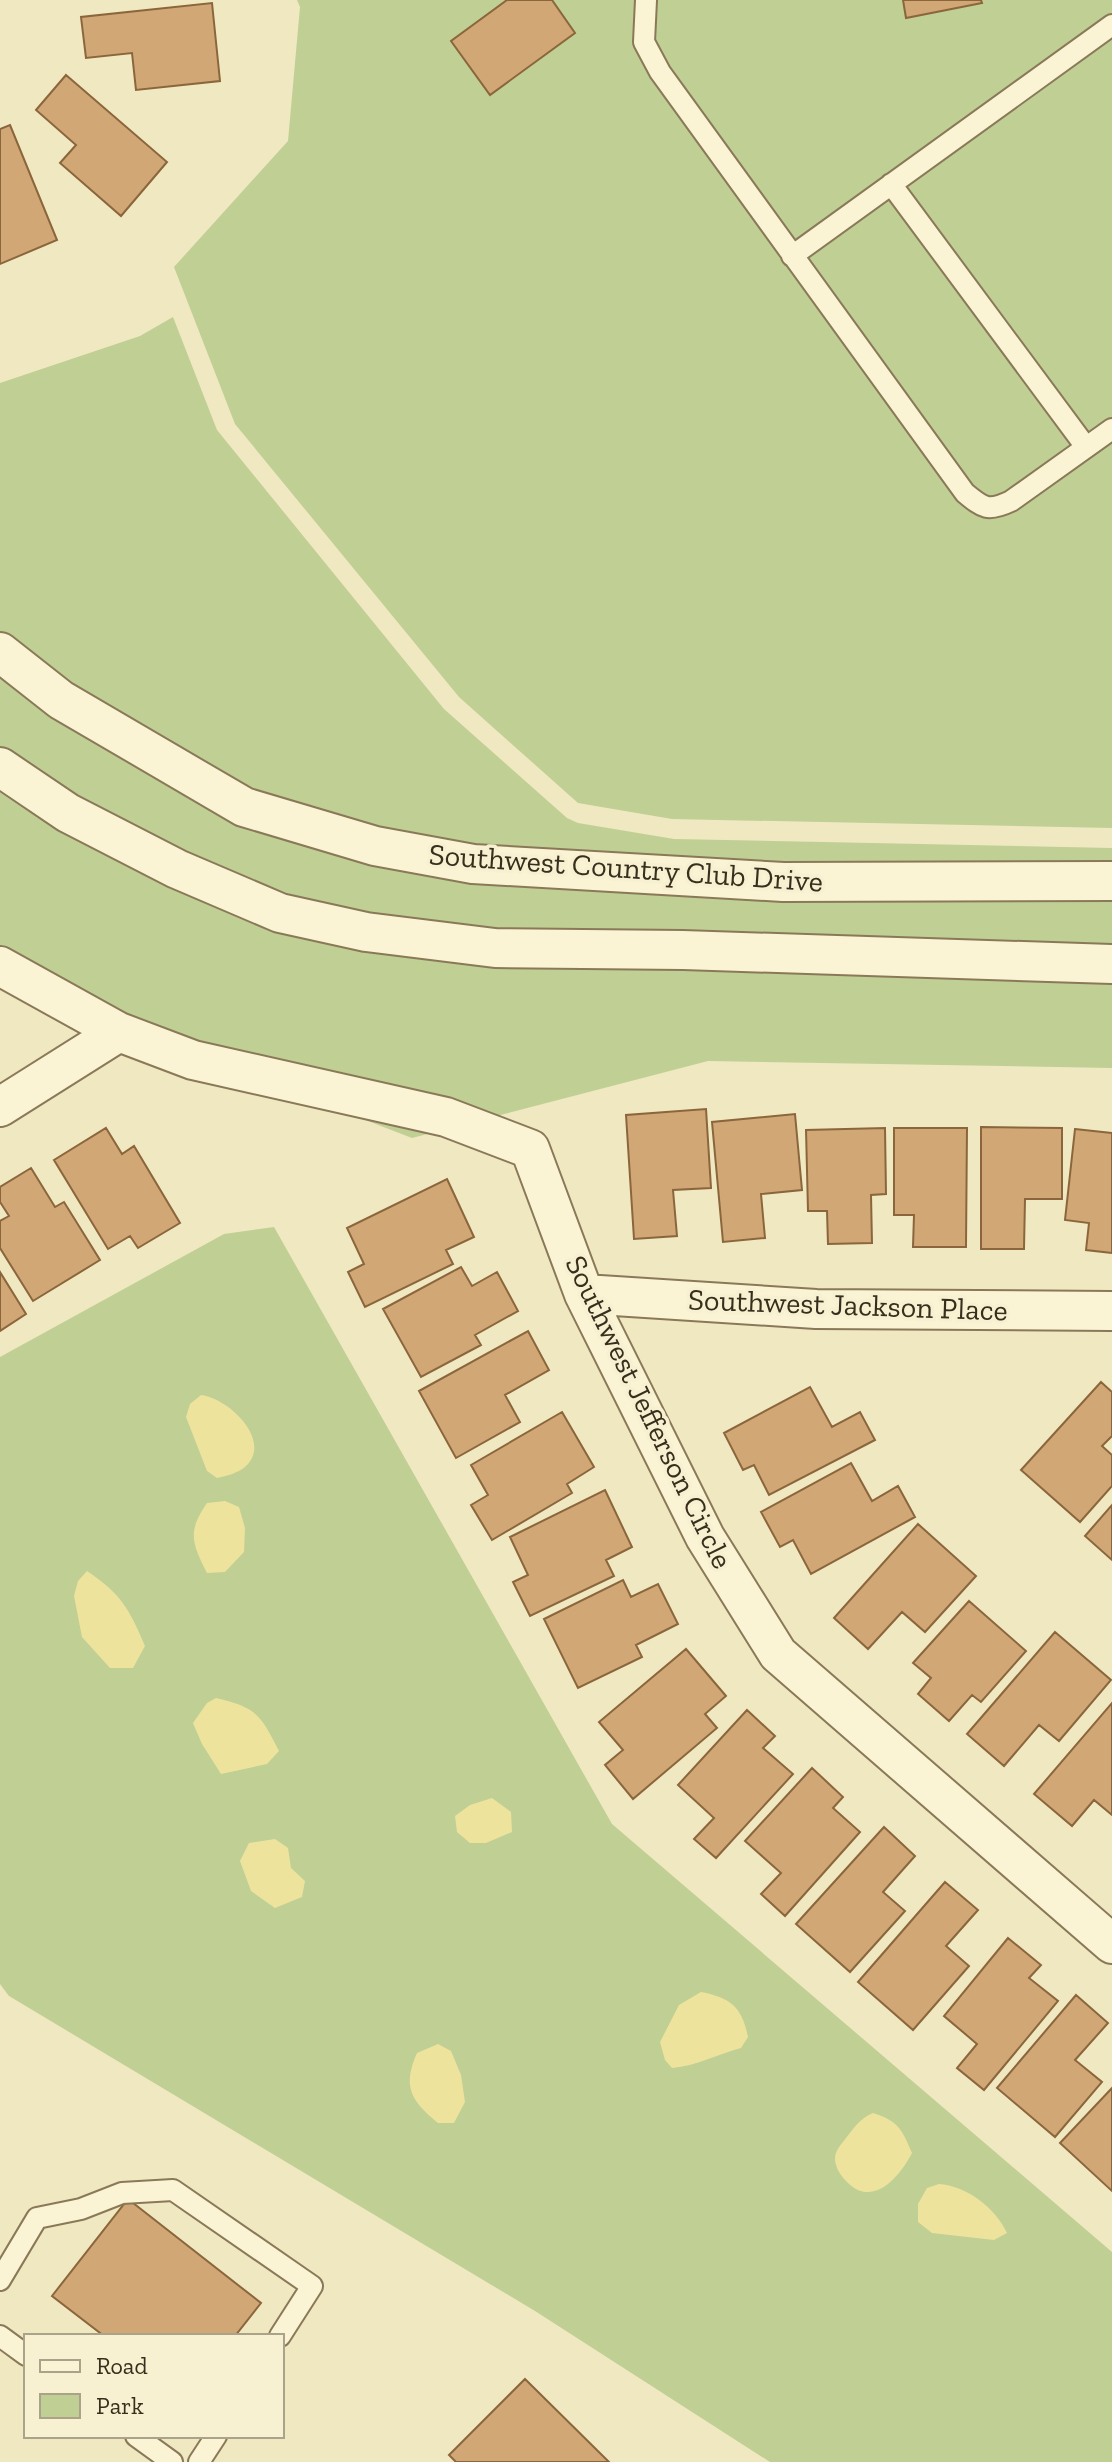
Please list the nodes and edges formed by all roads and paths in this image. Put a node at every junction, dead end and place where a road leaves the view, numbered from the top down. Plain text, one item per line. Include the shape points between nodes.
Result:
1 (646, 0) edge
2 (1112, 25) edge
3 (891, 184) junction
4 (792, 256) junction
5 (1112, 429) edge
6 (1086, 447) junction
7 (0, 652) edge
8 (0, 767) edge
9 (1112, 881) edge
10 (1112, 964) edge
11 (0, 966) edge
12 (119, 1032) junction
13 (0, 1107) edge
14 (584, 1294) junction
15 (1112, 1311) edge
16 (1112, 1944) edge
17 (0, 2280) edge
18 (281, 2334) edge
19 (0, 2336) edge
20 (24, 2354) edge
21 (139, 2438) edge
22 (215, 2438) edge
23 (172, 2462) edge
24 (199, 2462) edge

1 - 4 lane via 644,42 660,72
2 - 3 lane
3 - 4 lane
3 - 6 lane
4 - 6 lane via 965,493 981,506 996,509 1011,501
5 - 6 lane
7 - 9 street, Southwest Country Club Drive via 61,700 244,807 375,846 473,864 783,882
8 - 10 street via 68,813 177,869 280,913 366,932 495,948
11 - 12 street, Southwest Jefferson Circle
12 - 13 street
12 - 14 street, Southwest Jefferson Circle via 193,1060 446,1117 530,1149
14 - 15 street, Southwest Jackson Place via 816,1309
14 - 16 street, Southwest Jefferson Circle via 705,1537 778,1654
17 - 18 lane via 37,2218 122,2193 173,2190 312,2286
19 - 20 lane
21 - 23 lane
22 - 24 lane

